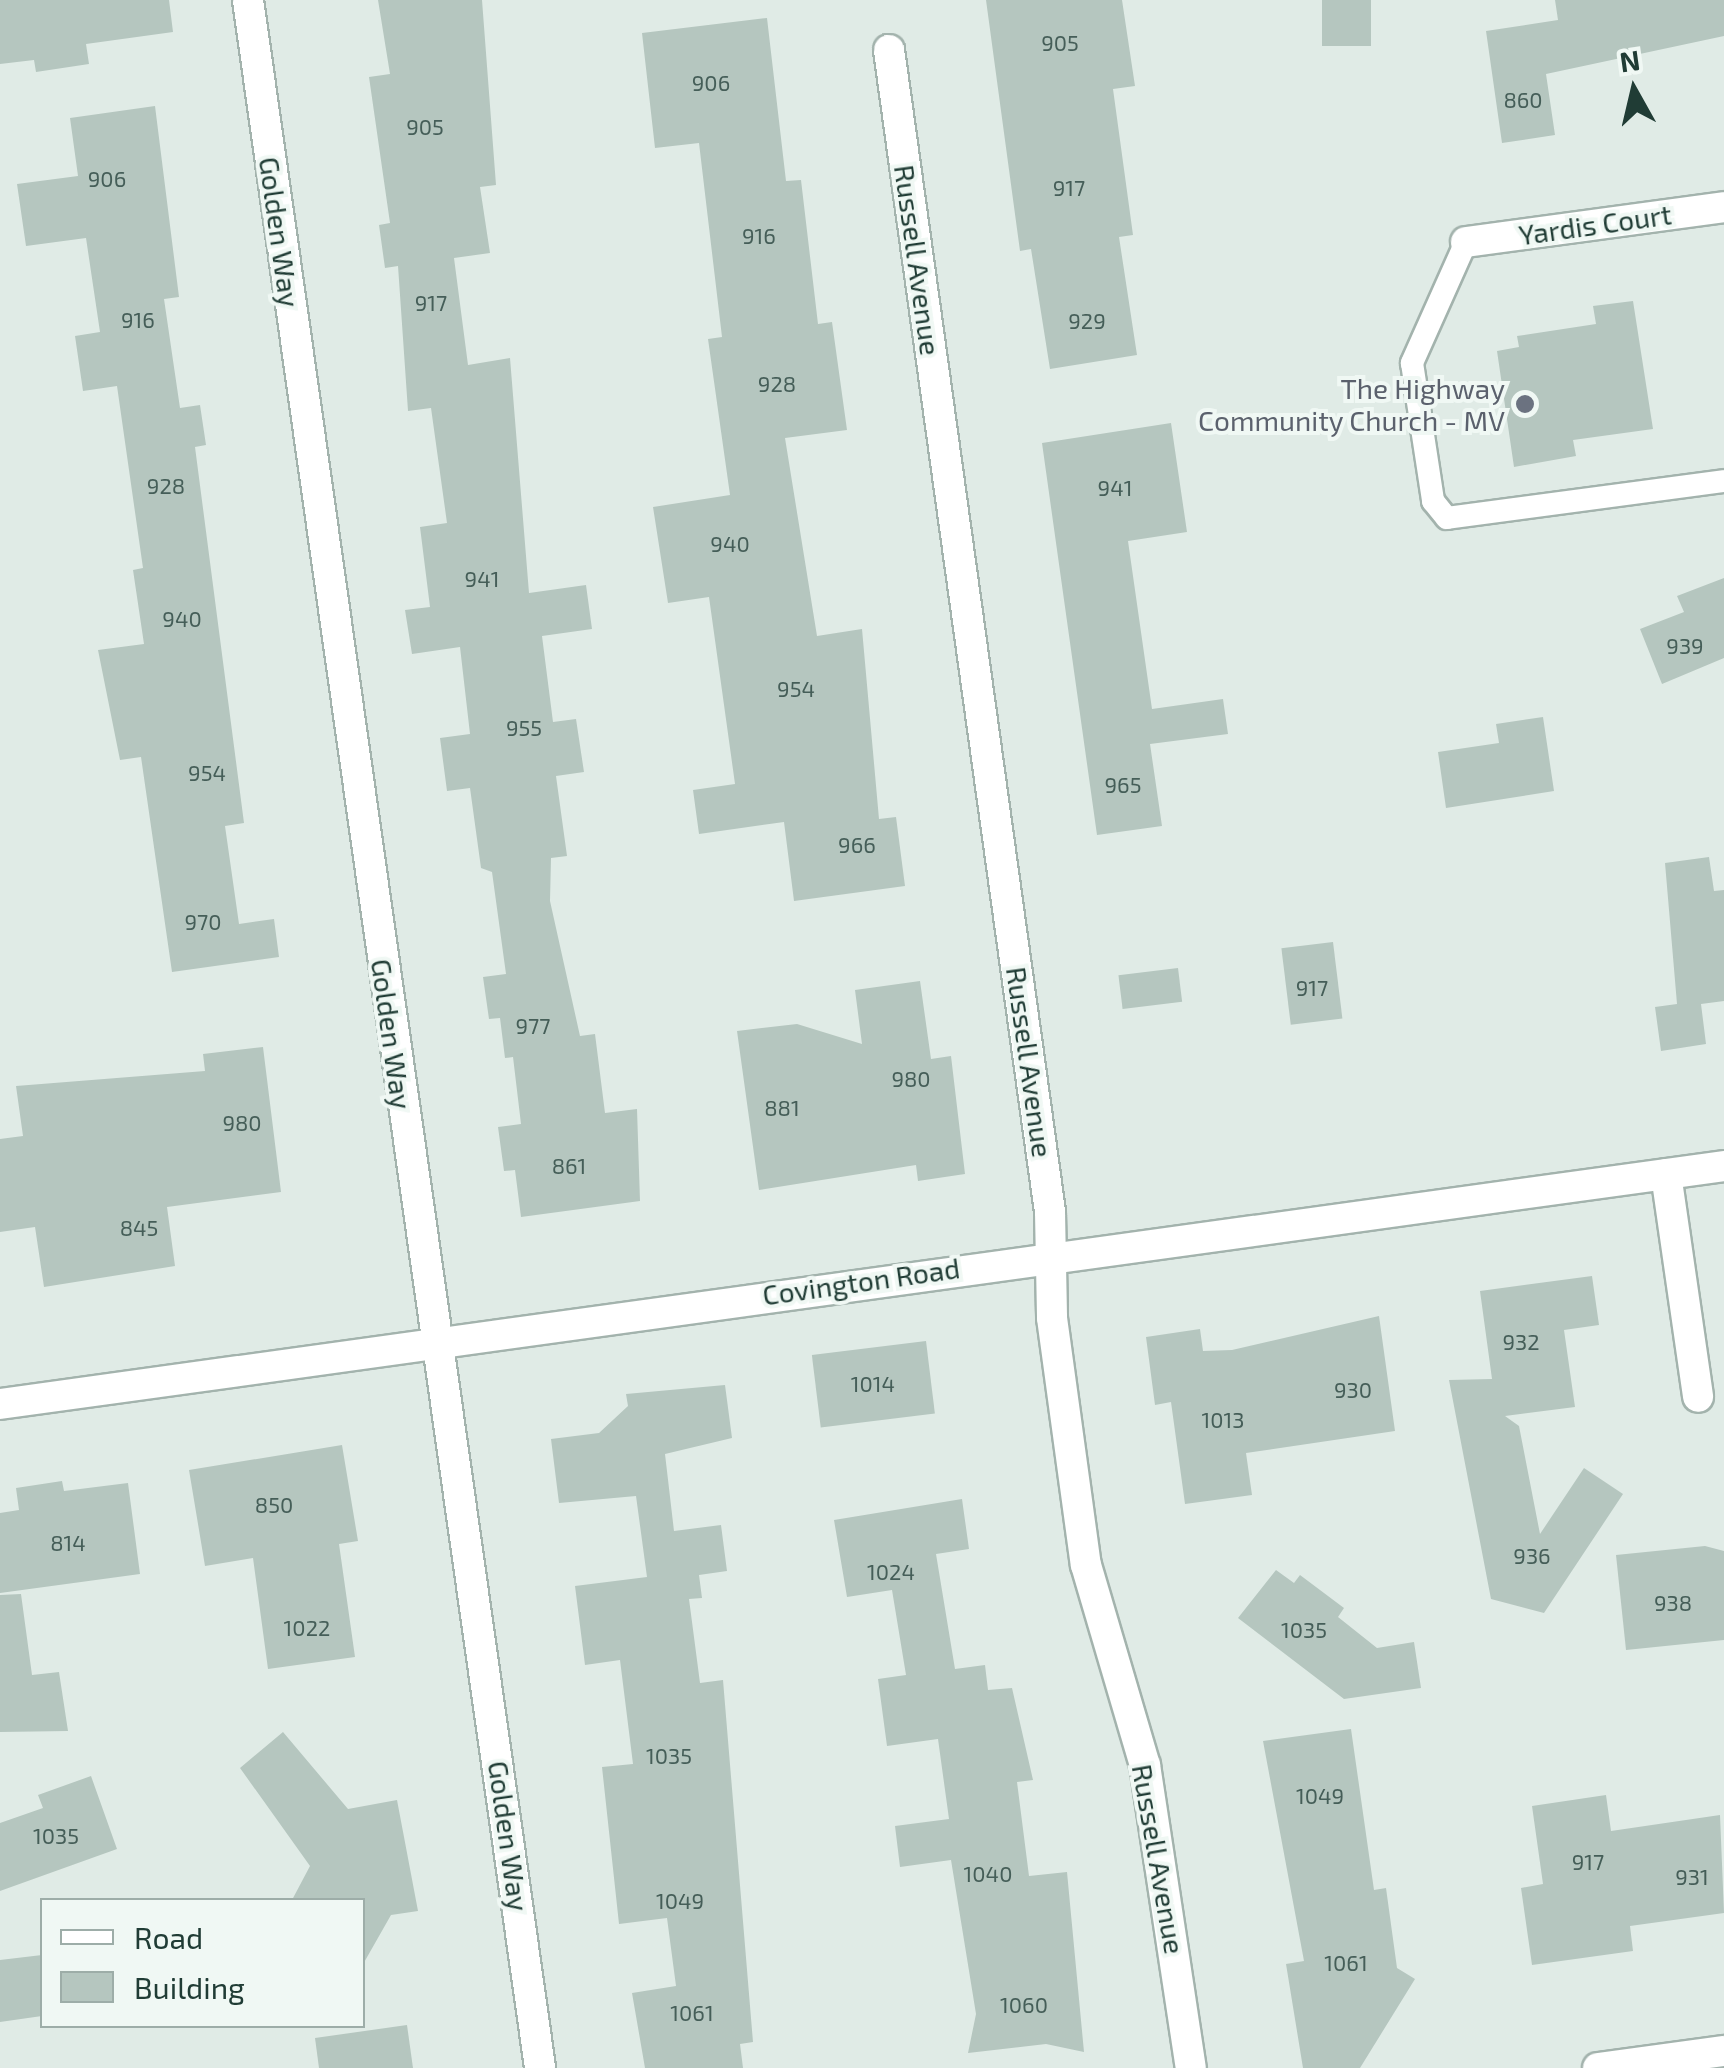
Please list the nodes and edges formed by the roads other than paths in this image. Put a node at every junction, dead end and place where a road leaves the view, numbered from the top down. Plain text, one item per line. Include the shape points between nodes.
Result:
1 (248, 0) edge
2 (889, 50) dead end
3 (1724, 207) edge
4 (1466, 242) joint
5 (1724, 481) edge
6 (1724, 1166) edge
7 (1666, 1174) junction
8 (1051, 1256) junction
9 (435, 1339) junction
10 (1698, 1397) dead end
11 (0, 1404) edge
12 (1724, 2051) edge
13 (540, 2068) edge
14 (1192, 2068) edge
15 (1598, 2068) edge

1 - 9 street, Golden Way
2 - 8 street, Russell Avenue
3 - 4 street, Yardis Court
4 - 5 lane via 1412,363 1432,502 1448,518
6 - 7 street, Covington Road
7 - 8 street, Covington Road
7 - 10 street
8 - 9 street, Covington Road
8 - 14 street, Russell Avenue via 1086,1565 1144,1765
9 - 11 street, Covington Road
9 - 13 street, Golden Way
12 - 15 street

